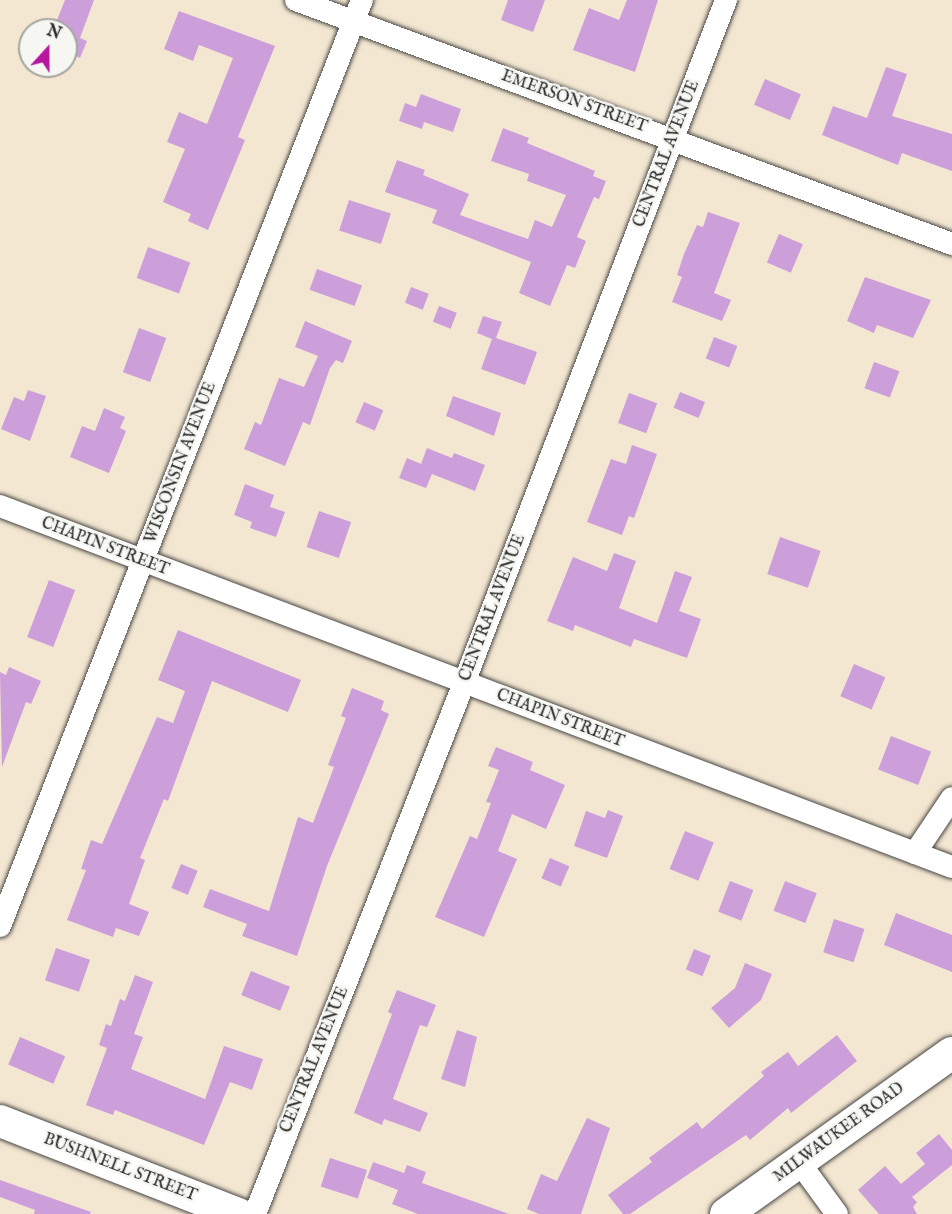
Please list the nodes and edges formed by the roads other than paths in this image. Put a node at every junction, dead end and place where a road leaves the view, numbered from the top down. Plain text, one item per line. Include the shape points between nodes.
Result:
1 (296, 0) edge
2 (362, 0) edge
3 (726, 0) edge
4 (354, 21) junction
5 (673, 138) junction
6 (952, 244) edge
7 (0, 506) edge
8 (143, 561) junction
9 (464, 683) junction
10 (952, 798) edge
11 (915, 853) junction
12 (952, 867) edge
13 (0, 926) edge
14 (952, 1053) edge
15 (0, 1121) edge
16 (799, 1162) junction
17 (239, 1214) edge
18 (255, 1214) edge
19 (726, 1214) edge
20 (837, 1214) edge

1 - 4 street, EMERSON STREET
2 - 4 street, WISCONSIN AVENUE
3 - 5 street, CENTRAL AVENUE
4 - 5 street, EMERSON STREET
4 - 8 street, WISCONSIN AVENUE
5 - 6 street, EMERSON STREET
5 - 9 street, CENTRAL AVENUE
7 - 8 street, CHAPIN STREET
8 - 9 street, CHAPIN STREET
8 - 13 street, WISCONSIN AVENUE
9 - 11 street, CHAPIN STREET
9 - 18 street, CENTRAL AVENUE
10 - 11 street
11 - 12 street, CHAPIN STREET
14 - 16 street, MILWAUKEE ROAD
15 - 17 street, BUSHNELL STREET
16 - 19 street, MILWAUKEE ROAD
16 - 20 street

